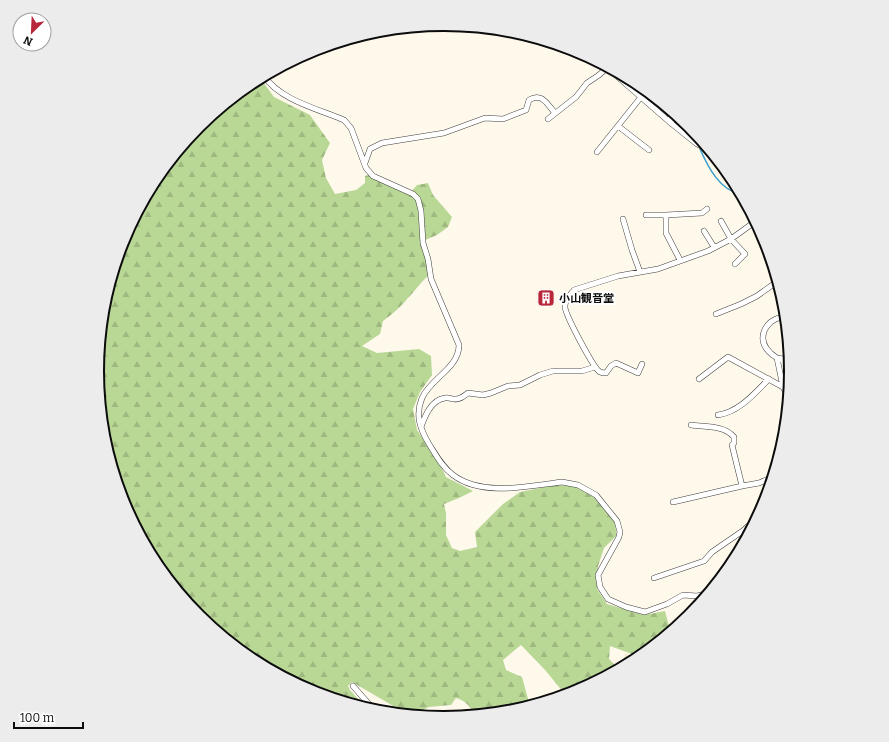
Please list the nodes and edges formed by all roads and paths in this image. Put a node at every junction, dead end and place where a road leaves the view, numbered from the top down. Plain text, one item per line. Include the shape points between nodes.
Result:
1 (603, 70) edge
2 (267, 81) edge
3 (627, 84) edge
4 (641, 97) junction
5 (555, 113) junction
6 (671, 117) edge
7 (548, 119) dead end
8 (672, 124) junction
9 (618, 126) junction
10 (697, 144) edge
11 (649, 150) dead end
12 (598, 152) dead end
13 (365, 163) junction
14 (707, 210) dead end
15 (646, 215) dead end
16 (666, 216) junction
17 (623, 219) dead end
18 (721, 221) dead end
19 (751, 225) edge
20 (704, 231) dead end
21 (731, 239) junction
22 (714, 247) junction
23 (680, 260) junction
24 (735, 264) dead end
25 (640, 272) junction
26 (773, 284) edge
27 (716, 314) dead end
28 (780, 318) edge
29 (777, 358) junction
30 (784, 359) edge
31 (642, 364) dead end
32 (595, 367) junction
33 (699, 380) dead end
34 (768, 380) junction
35 (783, 388) joint
36 (718, 415) dead end
37 (691, 425) dead end
38 (421, 428) junction
39 (766, 480) edge
40 (742, 486) junction
41 (673, 502) dead end
42 (745, 528) edge
43 (654, 578) dead end
44 (700, 595) edge
45 (353, 686) dead end
46 (366, 701) edge

1 - 5 street via 587,83 576,97
2 - 13 street via 281,94 344,120 351,128
3 - 4 street
4 - 8 street
4 - 9 street
5 - 7 street
5 - 13 street via 542,98 534,97 529,100 526,110 503,119 485,118 444,133 382,143 370,149
6 - 8 street
8 - 10 street
9 - 11 street
9 - 12 street
13 - 38 street via 373,176 413,194 418,199 422,211 423,243 431,279 459,345 454,362 424,394 418,417
14 - 16 street via 702,213
15 - 16 street
16 - 23 street via 666,233
17 - 25 street
18 - 21 street
19 - 21 street
20 - 22 street
21 - 22 street
21 - 24 street via 745,254
22 - 23 street
23 - 25 street
25 - 32 street via 574,290 566,301 564,308
26 - 27 street via 757,296
28 - 29 street via 772,320 763,334 764,346
29 - 30 street
29 - 35 street
31 - 32 street via 638,373 616,363 606,373
32 - 38 street via 582,371 553,371 520,385 508,386 491,393 468,393 459,399 438,400 425,416
33 - 34 street via 728,357
34 - 35 street
34 - 36 street via 745,402 725,414
37 - 40 street via 730,432 734,437 732,445
38 - 44 street via 444,466 464,481 507,489 570,482 596,495 617,521 620,532 598,575 600,588 608,599 645,612 683,595
39 - 40 street
40 - 41 street
42 - 43 street via 712,552 704,561
45 - 46 street

